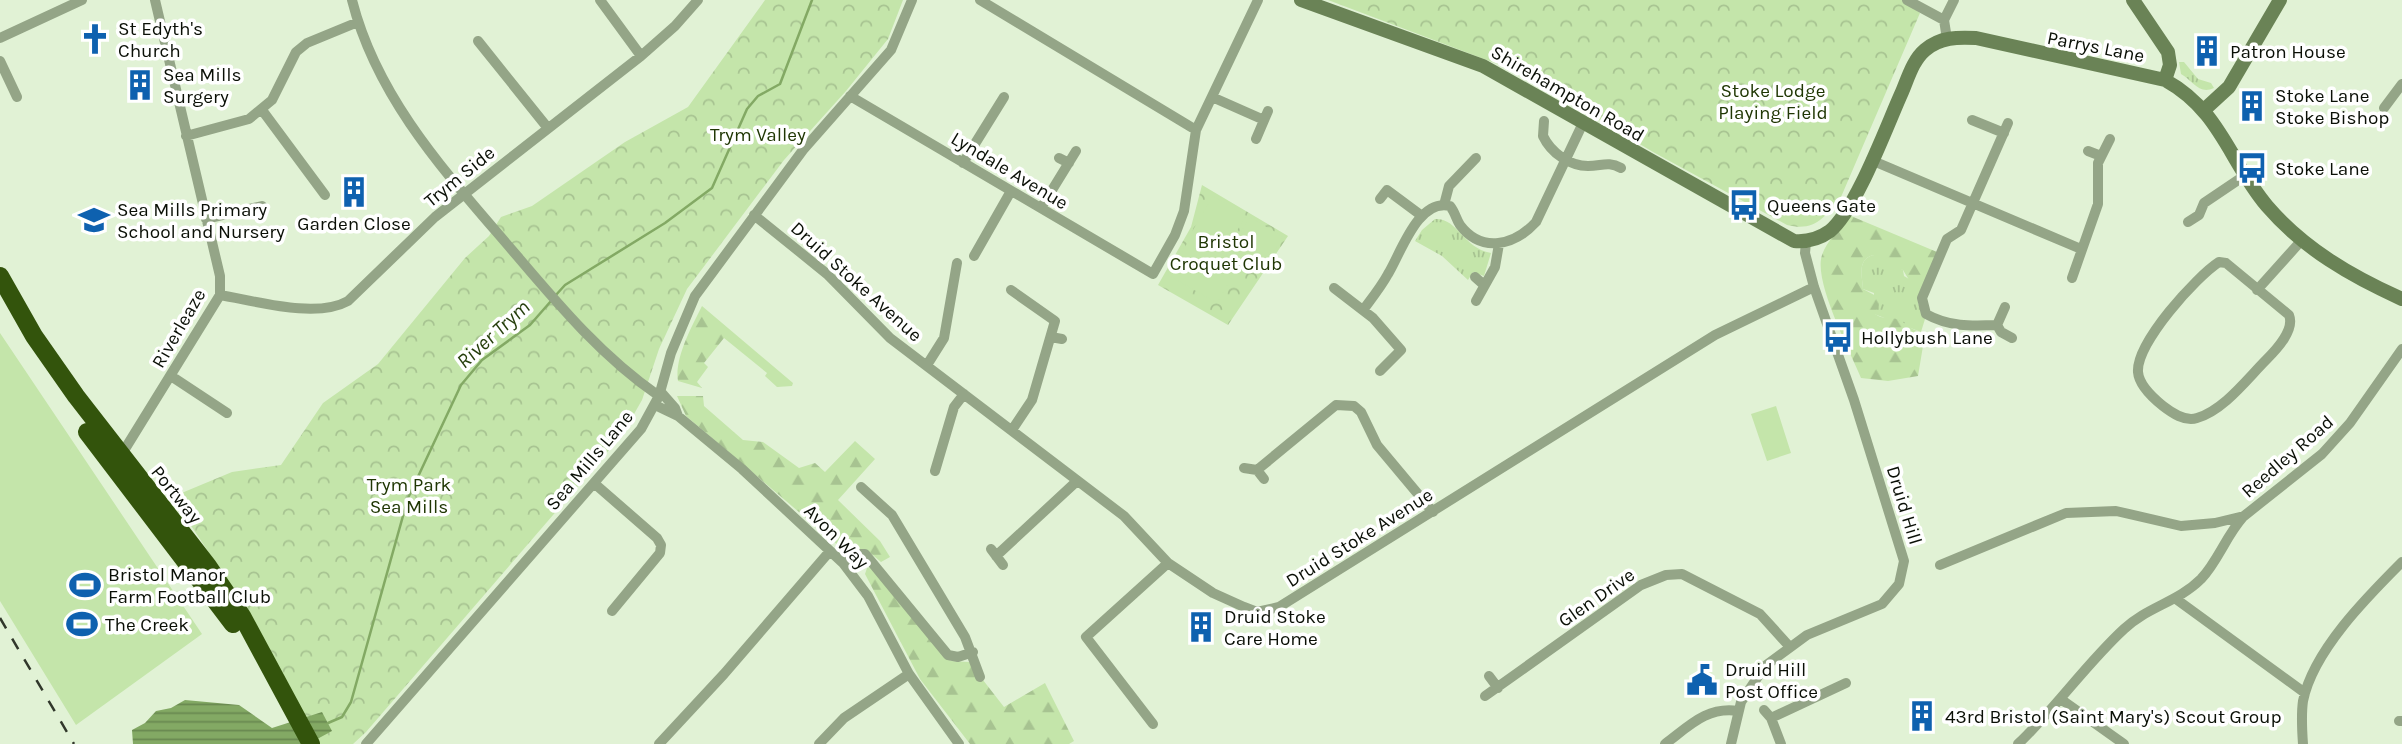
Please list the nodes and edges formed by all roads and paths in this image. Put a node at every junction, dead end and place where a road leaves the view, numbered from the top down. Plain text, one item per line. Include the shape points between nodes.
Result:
1 (82, 0) edge
2 (155, 0) edge
3 (352, 0) edge
4 (600, 0) edge
5 (698, 0) edge
6 (912, 0) edge
7 (980, 0) edge
8 (1258, 0) edge
9 (1301, 0) edge
10 (1908, 0) edge
11 (1954, 0) edge
12 (2133, 0) edge
13 (2280, 0) edge
14 (1944, 20) junction
15 (358, 22) junction
16 (0, 38) edge
17 (1947, 39) junction
18 (478, 41) dead end
19 (641, 56) junction
20 (0, 61) edge
21 (2165, 80) junction
22 (2402, 84) edge
23 (850, 96) junction
24 (17, 97) dead end
25 (1004, 97) dead end
26 (1212, 97) junction
27 (2384, 108) dead end
28 (2205, 109) junction
29 (262, 110) junction
30 (1972, 120) dead end
31 (1544, 121) dead end
32 (1583, 123) junction
33 (547, 127) junction
34 (1196, 130) junction
35 (186, 136) junction
36 (1256, 139) dead end
37 (2110, 139) dead end
38 (1076, 151) dead end
39 (2088, 151) dead end
40 (2101, 156) junction
41 (1475, 158) dead end
42 (1566, 159) junction
43 (1871, 160) junction
44 (963, 163) junction
45 (1621, 168) dead end
46 (2247, 174) junction
47 (1011, 191) junction
48 (464, 194) junction
49 (325, 195) dead end
50 (1380, 199) dead end
51 (1975, 203) junction
52 (1444, 205) junction
53 (262, 206) dead end
54 (1041, 208) junction
55 (754, 215) junction
56 (1422, 216) junction
57 (206, 219) junction
58 (2188, 222) dead end
59 (2301, 240) junction
60 (1806, 242) junction
61 (1499, 244) junction
62 (2081, 248) junction
63 (990, 253) dead end
64 (0, 276) edge
65 (967, 276) dead end
66 (1475, 278) dead end
67 (2071, 278) dead end
68 (1485, 285) junction
69 (1814, 287) junction
70 (1334, 288) dead end
71 (1011, 290) dead end
72 (2257, 290) junction
73 (220, 295) junction
74 (2402, 299) edge
75 (0, 300) edge
76 (1476, 301) dead end
77 (2005, 307) dead end
78 (1363, 310) junction
79 (1997, 325) junction
80 (2012, 338) dead end
81 (2402, 349) edge
82 (927, 365) junction
83 (1380, 371) dead end
84 (171, 376) junction
85 (964, 394) junction
86 (658, 397) junction
87 (227, 413) dead end
88 (1012, 429) junction
89 (926, 454) dead end
90 (120, 457) junction
91 (939, 457) junction
92 (1244, 468) dead end
93 (935, 471) dead end
94 (1077, 481) junction
95 (595, 484) junction
96 (861, 487) dead end
97 (1433, 512) junction
98 (2244, 516) junction
99 (830, 551) junction
100 (843, 562) junction
101 (2402, 562) edge
102 (1168, 563) junction
103 (1003, 565) dead end
104 (1940, 565) dead end
105 (2176, 599) junction
106 (619, 608) dead end
107 (251, 642) junction
108 (1789, 646) junction
109 (973, 652) junction
110 (909, 674) junction
111 (980, 677) dead end
112 (1489, 677) dead end
113 (1846, 683) dead end
114 (1498, 688) junction
115 (2305, 693) junction
116 (1485, 696) dead end
117 (2062, 700) junction
118 (1738, 711) junction
119 (1153, 724) dead end
120 (299, 744) edge
121 (311, 744) edge
122 (366, 744) edge
123 (659, 744) edge
124 (819, 744) edge
125 (960, 744) edge
126 (1665, 744) edge
127 (1731, 744) edge
128 (1781, 744) edge
129 (2018, 744) edge
130 (2124, 744) edge
131 (2303, 744) edge

1 - 16 street
2 - 35 street, Riverleaze
3 - 15 street, Avon Way
4 - 19 street
5 - 19 street, Trym Side
6 - 23 street, Sea Mills Lane via 891,50
7 - 34 street
8 - 26 street
9 - 32 main road, Shirehampton Road via 1483,65
10 - 14 street
11 - 14 street
12 - 21 main road via 2170,56
13 - 28 main road via 2229,87
14 - 17 street
15 - 29 street via 296,52 272,100
15 - 48 street, Avon Way via 403,114
17 - 21 main road, Parrys Lane via 1976,38
17 - 43 main road via 1919,56
18 - 33 street
19 - 33 street, Trym Side
20 - 24 street
21 - 28 main road, Parrys Lane
22 - 27 street
23 - 44 street, Lyndale Avenue
23 - 55 street, Sea Mills Lane
25 - 44 street via 992,106
26 - 34 street
26 - 36 street via 1266,115
28 - 46 main road, Parrys Lane
29 - 35 street via 249,119
29 - 49 street
30 - 51 street via 2006,128
31 - 42 street via 1548,146
32 - 42 street
32 - 60 main road, Shirehampton Road via 1782,236
33 - 48 street, Trym Side
34 - 54 street, Lyndale Avenue via 1184,211 1153,274
35 - 57 street, Riverleaze
37 - 40 street
38 - 54 street via 1064,161
39 - 40 street
40 - 62 street via 2098,204
41 - 52 street via 1449,186
42 - 45 street via 1580,165 1611,163
42 - 61 street via 1536,222 1524,234
43 - 51 street
43 - 60 main road via 1840,220 1822,236
44 - 47 street, Lyndale Avenue
46 - 58 street via 2204,203 2199,215
46 - 59 main road, Parrys Lane via 2266,205
47 - 54 street, Lyndale Avenue
47 - 63 street via 976,252
48 - 73 street, Trym Side via 356,296 339,306 316,310
48 - 86 street, Avon Way via 555,303 633,379
50 - 56 street via 1387,190
51 - 62 street
51 - 79 street via 1961,230 1947,239 1922,298 1923,306 1926,314 1960,327
52 - 56 street
52 - 61 street via 1452,208 1463,228 1479,242
53 - 57 street
55 - 82 street, Druid Stoke Avenue via 827,274 890,338
55 - 86 street, Sea Mills Lane via 686,312
56 - 78 street
57 - 73 street, Riverleaze via 220,275
59 - 72 street
59 - 74 main road, Parrys Lane via 2347,273
60 - 69 street, Druid Hill
61 - 68 street
62 - 67 street
64 - 90 highway, Portway via 34,336
65 - 82 street via 956,268 944,338
66 - 68 street
68 - 76 street
69 - 97 street, Druid Stoke Avenue via 1715,335
69 - 108 street, Druid Hill via 1904,561 1899,584 1882,604
70 - 78 street
71 - 88 street via 1055,321 1056,338 1032,400
72 - 72 street via 2289,315 2291,322 2270,357 2215,409 2194,420 2157,401 2142,383 2139,363 2177,302 2219,262 2226,262
73 - 84 street, Riverleaze
75 - 107 highway, Portway via 105,458
77 - 79 street
78 - 83 street via 1401,350
79 - 80 street
81 - 98 street, Reedley Road via 2322,454
82 - 85 street, Druid Stoke Avenue
84 - 87 street
84 - 90 street, Riverleaze
85 - 88 street, Druid Stoke Avenue
85 - 91 street via 954,407
86 - 95 street, Sea Mills Lane via 641,429
86 - 99 street, Avon Way
88 - 94 street, Druid Stoke Avenue
89 - 91 street
90 - 107 highway, Portway via 208,566
91 - 93 street
92 - 97 street via 1260,474 1336,405 1345,404 1361,412 1377,445
94 - 102 street, Druid Stoke Avenue via 1124,516
94 - 103 street via 993,553
95 - 106 street via 661,545 660,553
95 - 122 street, Sea Mills Lane
96 - 109 street via 892,515
97 - 102 street, Druid Stoke Avenue via 1268,611 1257,612 1213,593
98 - 104 street, Reedley Road via 2181,526 2100,510 2066,513
98 - 105 street via 2203,577
99 - 100 street, Avon Way
99 - 123 street
100 - 109 street via 853,554 864,554 948,655
100 - 110 street, Avon Way via 868,596
101 - 115 street via 2352,615
102 - 119 street via 1086,637
105 - 115 street
105 - 117 street via 2144,613 2123,629
107 - 120 highway, Portway
107 - 121 highway, Portway
108 - 114 street, Glen Drive via 1760,614 1682,574 1666,575 1641,586
108 - 118 street, Druid Hill via 1757,676
109 - 111 street
110 - 124 street via 844,718
110 - 125 street, Avon Way
112 - 114 street
113 - 128 street via 1768,714
114 - 116 street, Glen Drive
115 - 131 street
117 - 129 street
117 - 130 street
118 - 126 street via 1706,714
118 - 127 street, Druid Hill

